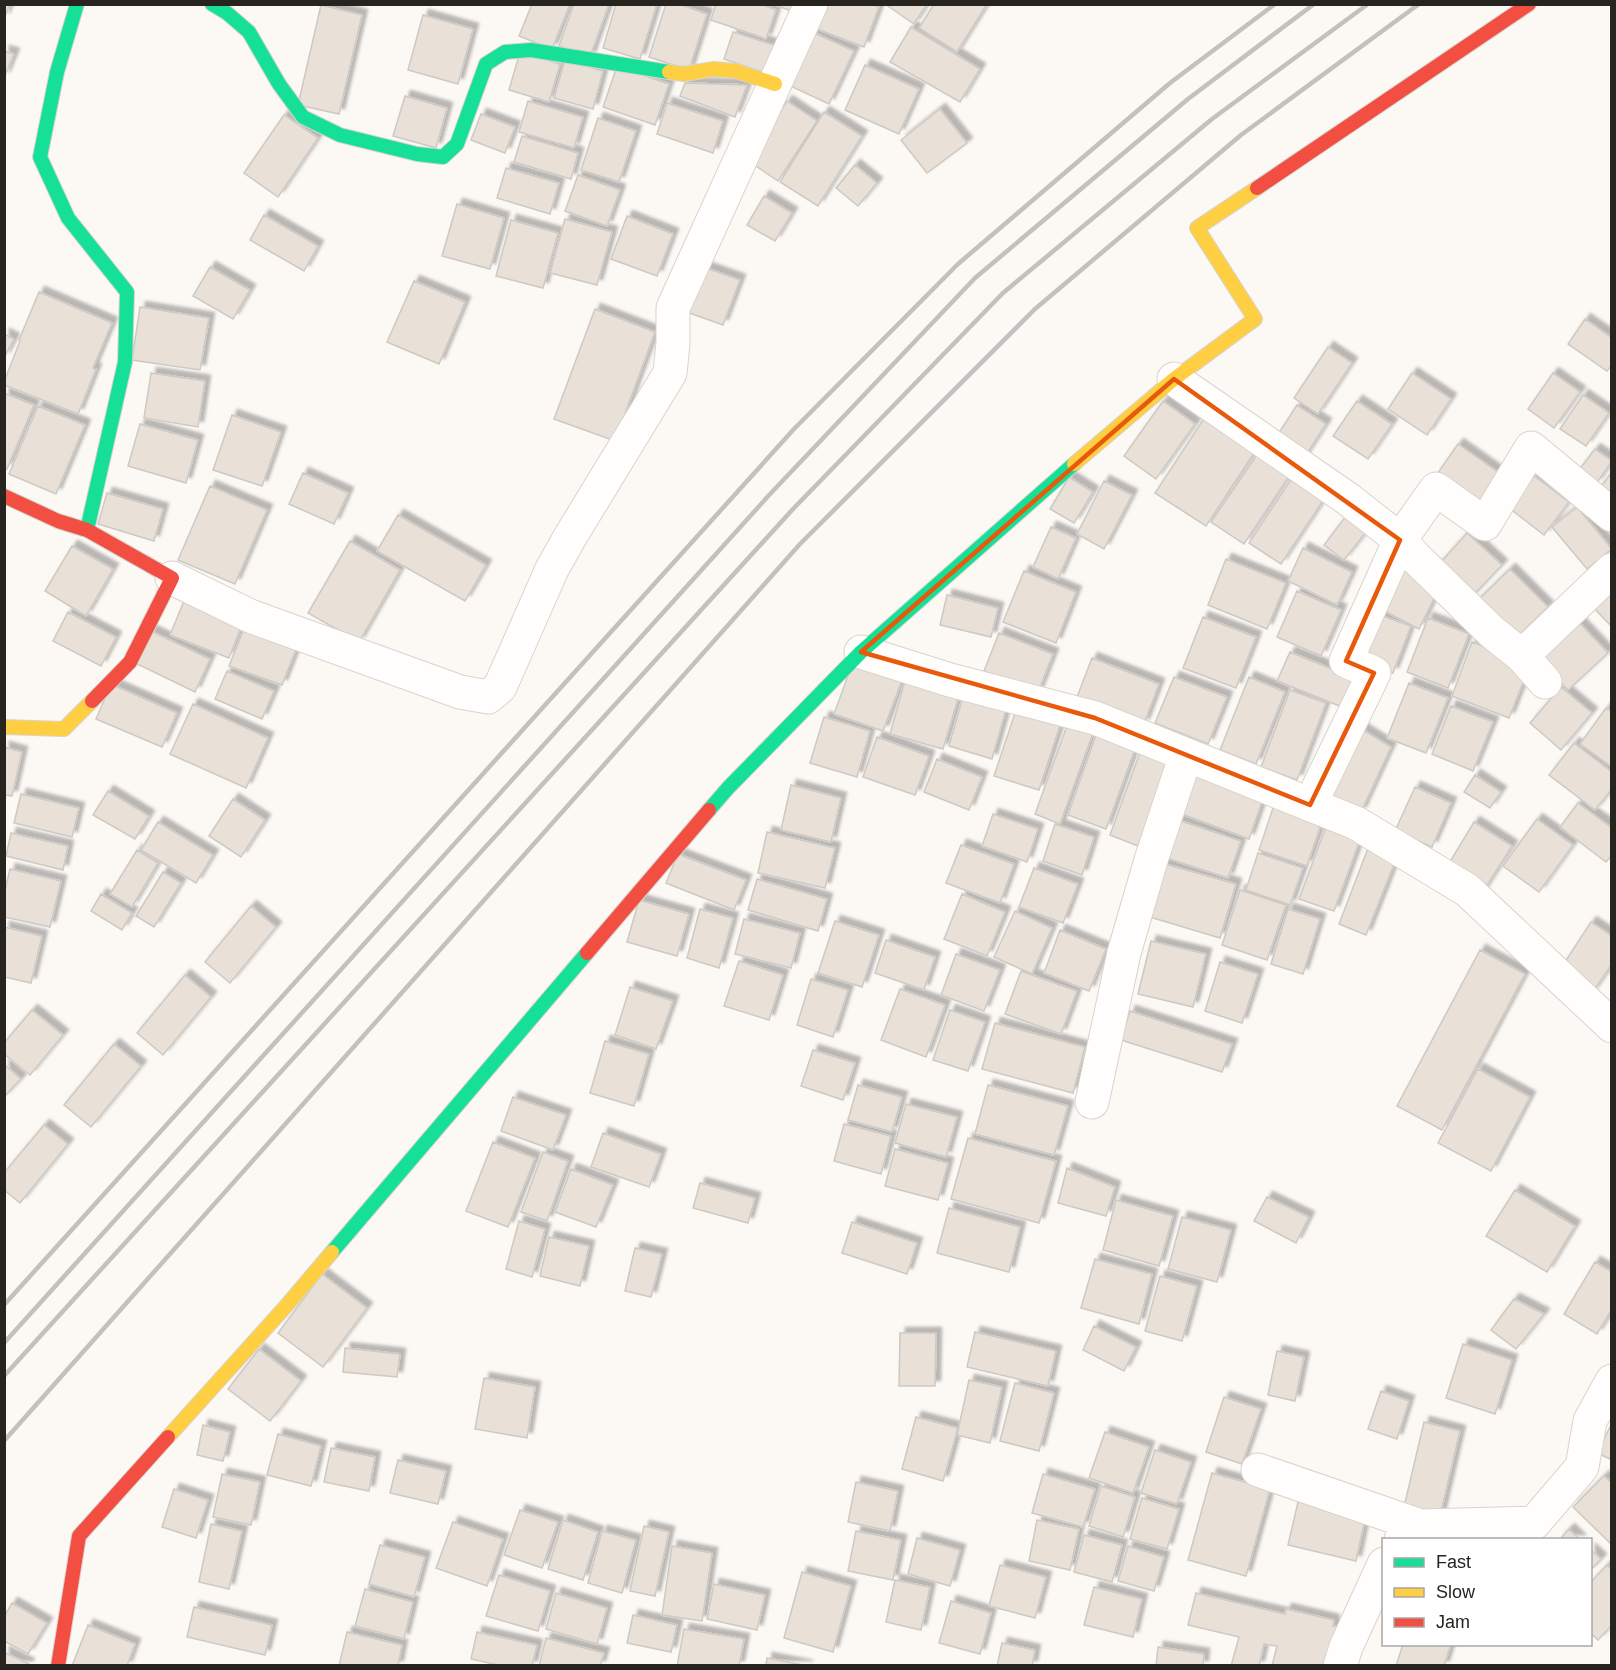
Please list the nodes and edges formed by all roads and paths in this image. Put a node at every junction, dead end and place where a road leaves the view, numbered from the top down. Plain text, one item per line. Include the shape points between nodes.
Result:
1 (77, 4) edge
2 (212, 4) edge
3 (811, 4) edge
4 (1529, 4) edge
5 (775, 84) junction
6 (1174, 379) junction
7 (4, 496) edge
8 (1611, 515) edge
9 (87, 530) junction
10 (1400, 540) junction
11 (1611, 570) edge
12 (172, 578) junction
13 (861, 652) junction
14 (1522, 656) junction
15 (1545, 681) dead end
16 (4, 728) edge
17 (1186, 755) junction
18 (1310, 805) junction
19 (1611, 1026) edge
20 (1092, 1102) dead end
21 (1611, 1382) edge
22 (1258, 1470) dead end
23 (1411, 1532) edge
24 (1382, 1566) edge
25 (58, 1665) edge
26 (1340, 1665) edge

1 - 9 street via 57,72 40,157 68,218 127,292 125,362
2 - 5 street via 249,32 303,117 340,135 417,154 443,157 457,144 486,64 505,52 531,50 684,74 714,69 736,71
3 - 5 street
4 - 6 street via 1197,228 1255,319
5 - 12 street via 673,308 669,373 565,545 500,687 488,697 460,692 250,616
6 - 10 street via 1348,499
6 - 13 street
7 - 9 street
8 - 10 street via 1532,448 1485,524 1436,489
9 - 12 street
10 - 14 street via 1492,632
10 - 18 street via 1346,661 1374,673
11 - 14 street
12 - 16 street via 130,663 64,729
13 - 17 street via 1095,718
13 - 25 street via 728,788 287,1305 79,1536
14 - 15 street
17 - 18 street
17 - 20 street via 1124,953
18 - 19 street via 1356,823 1467,890
21 - 23 street via 1590,1421 1582,1467 1534,1523
22 - 23 street
24 - 26 street

